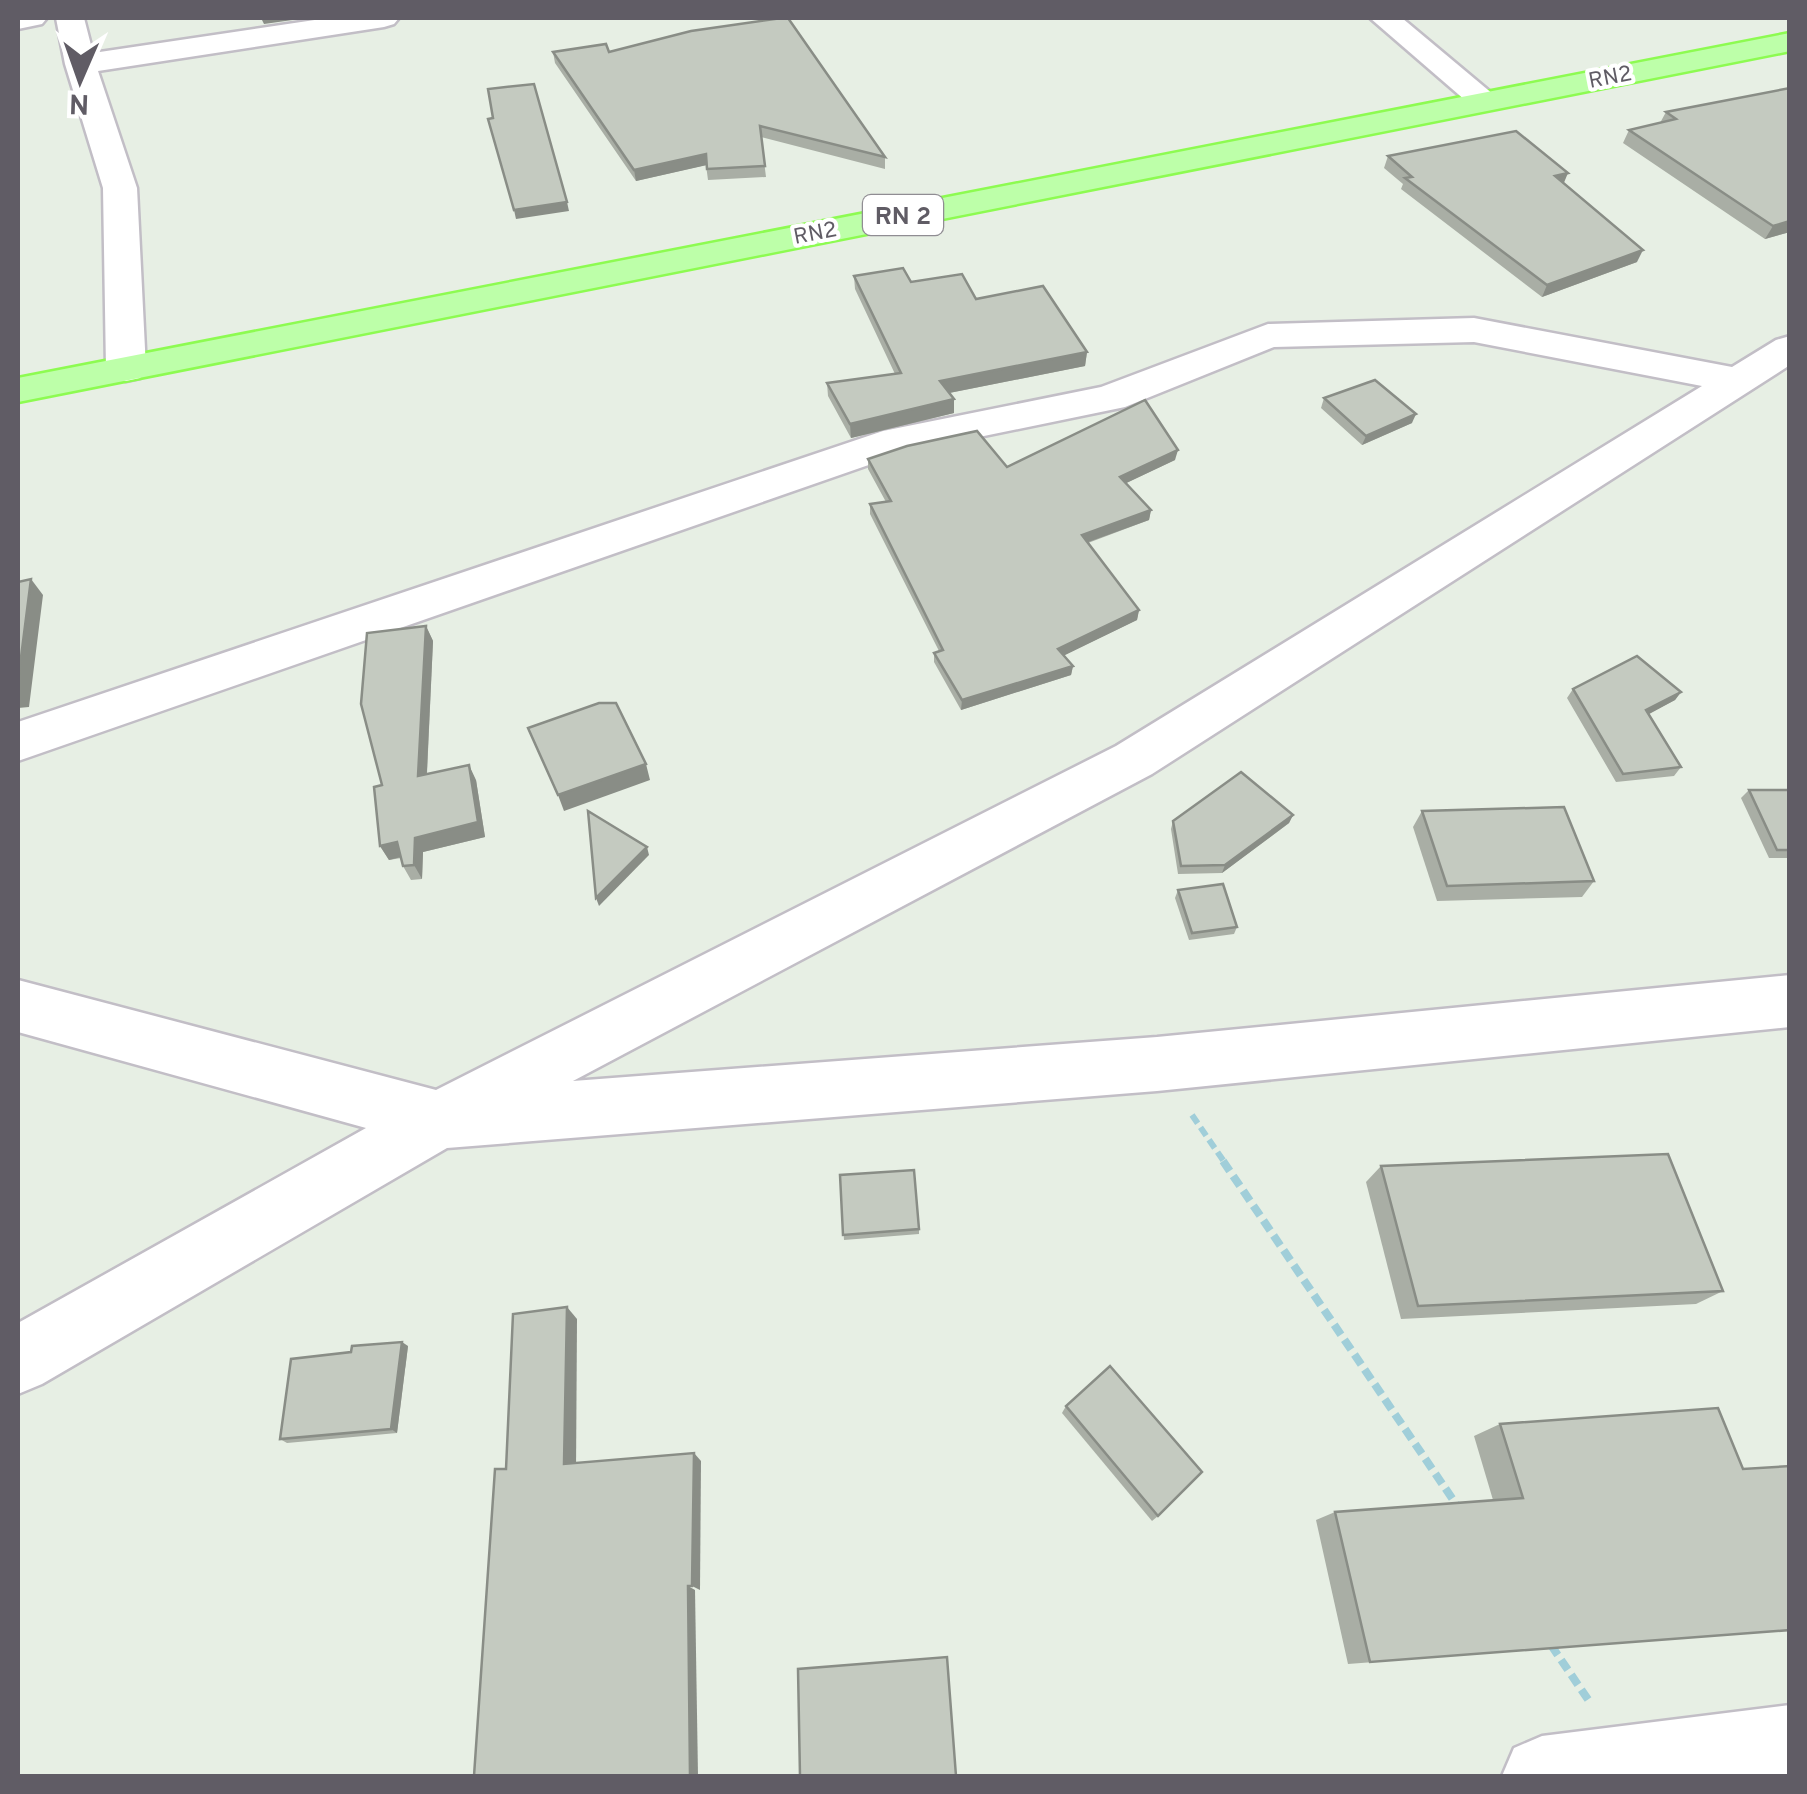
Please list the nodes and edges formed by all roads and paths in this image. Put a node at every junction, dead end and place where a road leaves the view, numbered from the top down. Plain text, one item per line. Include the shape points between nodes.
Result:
1 (32, 18) edge
2 (70, 18) edge
3 (384, 18) edge
4 (1384, 18) edge
5 (18, 20) edge
6 (1790, 42) edge
7 (80, 64) junction
8 (1484, 100) junction
9 (1790, 348) edge
10 (126, 368) junction
11 (1736, 380) junction
12 (18, 390) edge
13 (18, 742) edge
14 (1790, 1001) edge
15 (18, 1006) edge
16 (1157, 1064) junction
17 (439, 1120) junction
18 (18, 1360) edge
19 (1467, 1522) edge
20 (1545, 1636) edge
21 (1790, 1745) edge
22 (1633, 1767) junction
23 (1542, 1776) edge

1 - 5 street
2 - 7 street
3 - 7 street
4 - 8 street
6 - 8 main road, RN2 / RN 2
7 - 10 street via 120,188
8 - 10 main road, RN2 / RN 2
9 - 11 street
10 - 12 main road, RN2 / RN 2
11 - 13 street via 1474,330 1268,336 1111,398 898,440
11 - 17 street via 1134,760
14 - 16 street
15 - 17 street
16 - 17 street
16 - 19 path
17 - 18 street
20 - 22 path
21 - 22 street
22 - 23 street

